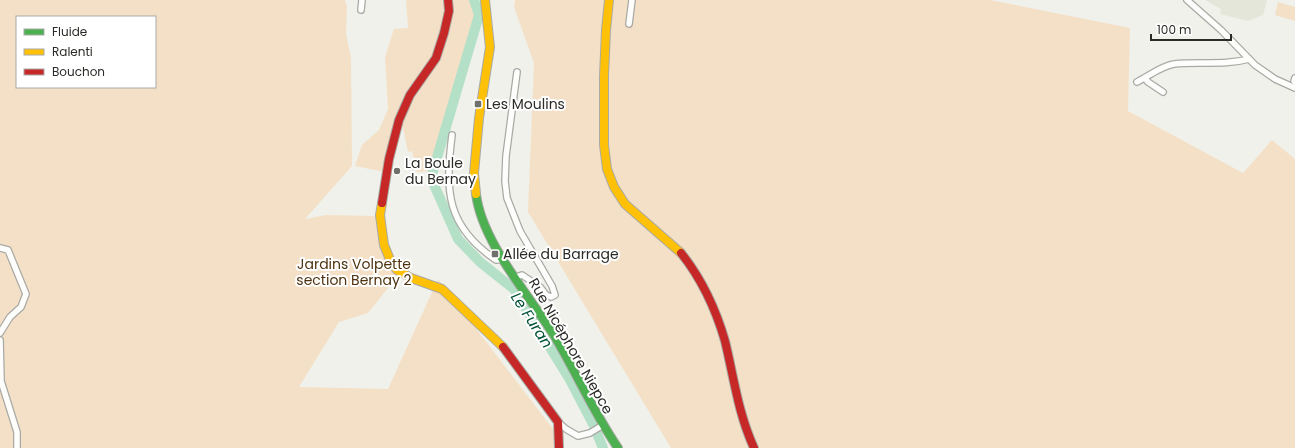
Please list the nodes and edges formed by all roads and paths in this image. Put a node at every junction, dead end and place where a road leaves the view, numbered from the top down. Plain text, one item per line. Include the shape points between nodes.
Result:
1 (362, 0) edge
2 (448, 0) edge
3 (485, 0) edge
4 (609, 0) edge
5 (632, 0) edge
6 (1187, 0) edge
7 (361, 10) dead end
8 (630, 24) dead end
9 (1248, 59) junction
10 (517, 72) dead end
11 (1145, 78) junction
12 (1295, 78) edge
13 (1137, 82) dead end
14 (1295, 82) edge
15 (1295, 88) edge
16 (1163, 92) dead end
17 (452, 135) dead end
18 (0, 248) edge
19 (503, 259) junction
20 (516, 277) junction
21 (0, 333) edge
22 (0, 340) edge
23 (558, 422) junction
24 (602, 427) junction
25 (17, 448) edge
26 (559, 448) edge
27 (618, 448) edge
28 (754, 448) edge

1 - 7 street
2 - 23 street via 449,11 436,58 410,95 399,120 389,158 380,215 384,245 397,270 442,289 500,343
3 - 19 street, Rue Nicéphore Niepce via 490,47 474,173 481,214
4 - 28 street via 602,78 607,169 614,188 624,203 676,248 703,288 723,334 738,407
5 - 8 street
6 - 9 street via 1221,30
9 - 11 street via 1173,64
9 - 15 street via 1275,79
10 - 20 street via 506,156 507,198 520,231 555,295 546,295 540,287 522,275
11 - 13 street
11 - 16 street
12 - 14 street
17 - 19 street via 448,186 454,214 468,238 496,260
18 - 21 street via 8,250 26,294 21,307 10,317
19 - 20 street, Rue Nicéphore Niepce
20 - 24 street, Rue Nicéphore Niepce via 578,377
22 - 25 street via 1,381 17,432
23 - 24 street via 578,436
23 - 26 street
24 - 27 street, Rue Nicéphore Niepce

